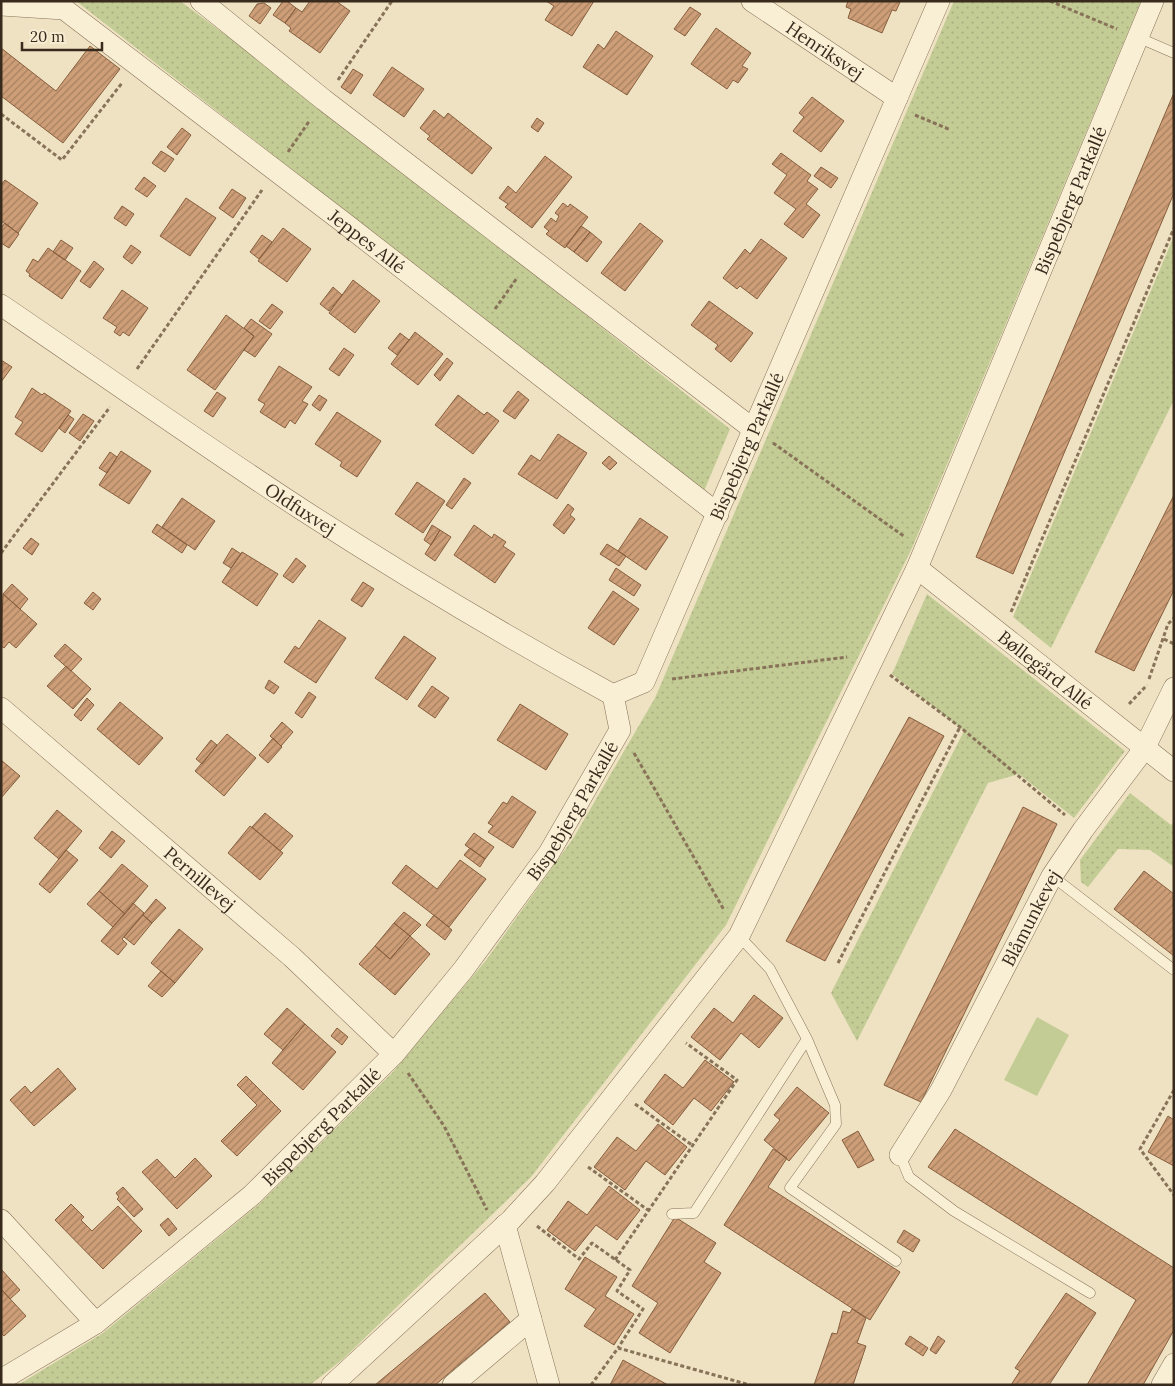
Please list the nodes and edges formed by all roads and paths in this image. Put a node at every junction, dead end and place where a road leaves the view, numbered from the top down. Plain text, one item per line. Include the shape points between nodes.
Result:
1 (201, 1) edge
2 (392, 1) edge
3 (752, 1) edge
4 (939, 1) edge
5 (1050, 1) edge
6 (1153, 1) edge
7 (1, 5) edge
8 (1137, 37) junction
9 (1174, 53) edge
10 (136, 64) junction
11 (324, 100) junction
12 (895, 102) junction
13 (1, 114) edge
14 (952, 130) dead end
15 (274, 171) junction
16 (1174, 228) edge
17 (531, 259) junction
18 (1, 304) edge
19 (481, 329) junction
20 (124, 388) junction
21 (752, 429) junction
22 (718, 514) junction
23 (1, 553) edge
24 (921, 560) junction
25 (1174, 618) edge
26 (1001, 635) junction
27 (1164, 639) junction
28 (1174, 644) edge
29 (873, 662) junction
30 (644, 682) junction
31 (1174, 688) edge
32 (613, 695) junction
33 (1, 708) edge
34 (1116, 726) junction
35 (960, 727) junction
36 (620, 730) junction
37 (1144, 749) junction
38 (1174, 772) edge
39 (1082, 830) junction
40 (1052, 876) junction
41 (739, 936) junction
42 (838, 963) dead end
43 (1174, 970) edge
44 (667, 1029) junction
45 (807, 1039) junction
46 (394, 1054) junction
47 (1174, 1090) edge
48 (619, 1092) junction
49 (692, 1145) junction
50 (569, 1154) junction
51 (900, 1155) joint
52 (1174, 1195) edge
53 (648, 1210) junction
54 (672, 1214) dead end
55 (1, 1220) edge
56 (506, 1223) junction
57 (615, 1260) junction
58 (896, 1260) dead end
59 (1090, 1293) dead end
60 (531, 1319) junction
61 (96, 1323) junction
62 (618, 1348) junction
63 (1174, 1364) edge
64 (1, 1380) edge
65 (332, 1385) edge
66 (453, 1385) edge
67 (549, 1385) edge
68 (591, 1385) edge
69 (750, 1385) edge
70 (1162, 1385) edge

1 - 11 street
2 - 11 path
3 - 12 street, Henriksvej
4 - 12 street, Bispebjerg Parkallé
5 - 8 path
6 - 8 street, Bispebjerg Parkallé
7 - 10 street, Jeppes Allé via 64,9
8 - 9 lane
8 - 24 street, Bispebjerg Parkallé
10 - 13 path via 62,160
10 - 15 street, Jeppes Allé
11 - 15 path
11 - 17 street
12 - 14 path
12 - 21 street, Bispebjerg Parkallé
15 - 19 street, Jeppes Allé
15 - 20 path
16 - 26 path
17 - 19 path
17 - 21 street
18 - 20 street, Oldfuxvej
19 - 22 street, Jeppes Allé
20 - 23 path
20 - 32 street, Oldfuxvej via 300,508 392,566
21 - 22 street, Bispebjerg Parkallé
21 - 24 path
22 - 30 street, Bispebjerg Parkallé
24 - 26 street, Bøllegård Allé
24 - 29 street, Bispebjerg Parkallé
25 - 27 path via 1168,624
26 - 34 street, Bøllegård Allé
27 - 28 path
27 - 34 path via 1146,686 1130,702
29 - 30 path via 846,657
29 - 35 path
29 - 41 street, Bispebjerg Parkallé
30 - 32 street
31 - 37 street, Blåmunkevej
32 - 36 street, Bispebjerg Parkallé
33 - 46 street, Pernillevej via 292,957
34 - 37 street, Bøllegård Allé
35 - 39 path
35 - 42 path
36 - 41 path
36 - 46 street, Bispebjerg Parkallé via 549,854 463,970
37 - 38 street, Bøllegård Allé
37 - 39 street, Blåmunkevej
39 - 40 street, Blåmunkevej
40 - 43 lane
40 - 51 street, Blåmunkevej via 941,1090
41 - 44 street, Bispebjerg Parkallé
41 - 45 lane via 770,969
44 - 48 street, Bispebjerg Parkallé
44 - 49 path via 737,1080
45 - 54 lane via 694,1213
45 - 58 lane via 835,1105 836,1124 790,1188
46 - 56 path via 444,1126 484,1204
46 - 61 street, Bispebjerg Parkallé via 252,1196
47 - 52 path via 1140,1149
48 - 49 path
48 - 50 street, Bispebjerg Parkallé
49 - 53 path
50 - 53 path
50 - 56 street, Bispebjerg Parkallé
51 - 59 lane via 909,1177 954,1211
53 - 57 path
55 - 61 street
56 - 57 path via 579,1259 592,1243
56 - 60 street
56 - 65 street, Bispebjerg Parkallé
57 - 62 path via 630,1270 617,1291 644,1309
60 - 66 street
60 - 67 street
61 - 64 street, Bispebjerg Parkallé
62 - 68 path
62 - 69 path
63 - 70 street

